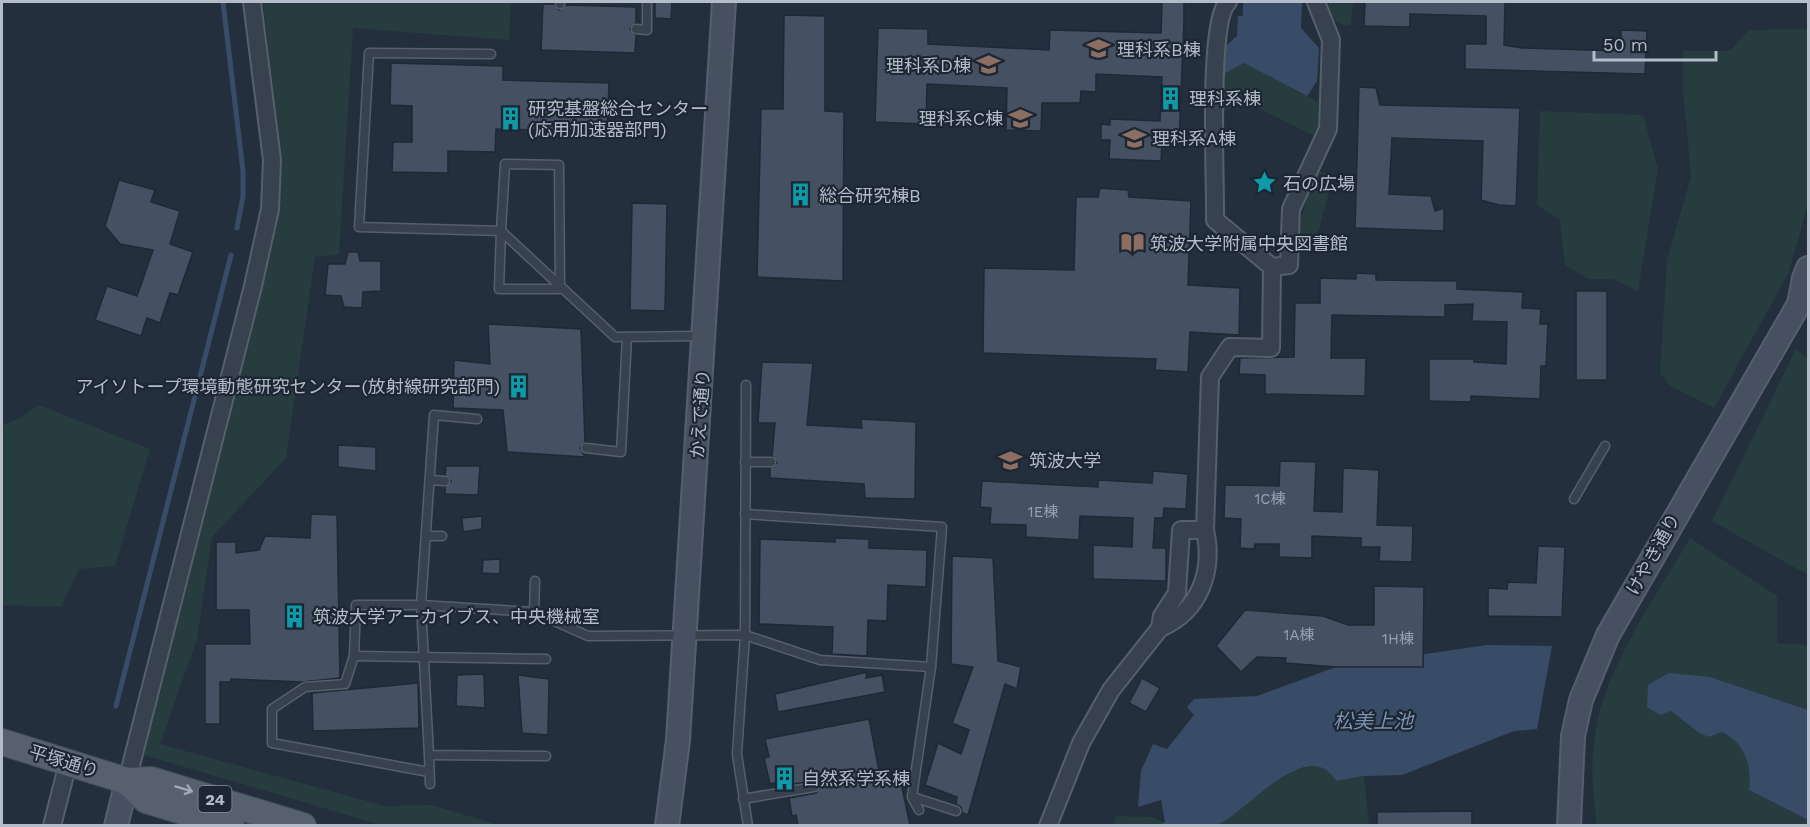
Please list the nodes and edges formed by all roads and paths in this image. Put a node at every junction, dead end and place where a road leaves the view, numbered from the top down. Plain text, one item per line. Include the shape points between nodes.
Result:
1 (252, 2) edge
2 (647, 2) edge
3 (724, 2) edge
4 (1228, 2) edge
5 (1316, 2) edge
6 (636, 29) dead end
7 (491, 54) dead end
8 (501, 231) junction
9 (1272, 267) junction
10 (1809, 268) edge
11 (560, 289) junction
12 (1804, 300) edge
13 (705, 336) junction
14 (627, 337) junction
15 (746, 385) dead end
16 (477, 419) dead end
17 (1605, 446) dead end
18 (586, 448) dead end
19 (746, 462) junction
20 (771, 462) dead end
21 (430, 480) junction
22 (445, 481) dead end
23 (1574, 499) dead end
24 (746, 514) junction
25 (1206, 530) junction
26 (426, 536) junction
27 (442, 536) dead end
28 (535, 580) dead end
29 (421, 605) junction
30 (534, 612) junction
31 (1160, 628) junction
32 (685, 633) junction
33 (745, 635) junction
34 (354, 656) junction
35 (425, 657) junction
36 (546, 659) dead end
37 (931, 667) junction
38 (2, 742) edge
39 (429, 755) junction
40 (546, 756) dead end
41 (68, 763) junction
42 (429, 771) junction
43 (127, 781) junction
44 (430, 784) dead end
45 (814, 787) dead end
46 (912, 797) junction
47 (743, 799) junction
48 (920, 810) dead end
49 (956, 811) dead end
50 (52, 825) edge
51 (116, 825) edge
52 (231, 825) edge
53 (303, 825) edge
54 (668, 825) edge
55 (748, 825) edge
56 (1048, 825) edge
57 (1569, 825) edge

1 - 43 street via 272,160 270,209
2 - 6 lane via 647,30
3 - 13 street, かえで通り
4 - 9 street via 1217,36 1215,220
5 - 9 street via 1331,40 1328,129 1291,209 1289,265
7 - 8 lane via 369,53 358,227
8 - 11 lane
8 - 11 lane via 499,289
8 - 11 lane via 505,164 559,165
9 - 25 street via 1271,348 1230,347 1209,377
10 - 12 street, けやき通り via 1804,278
11 - 14 lane via 615,338
12 - 57 street, けやき通り via 1608,635 1581,700 1573,736
13 - 14 lane
13 - 32 street, かえで通り
14 - 18 lane via 621,452
15 - 19 lane
16 - 21 lane via 434,415
17 - 23 lane
19 - 20 lane
19 - 24 lane
21 - 22 lane
21 - 26 lane
24 - 33 lane
24 - 37 lane via 942,527
25 - 31 street via 1207,575 1199,595 1171,624
25 - 31 street via 1181,530 1177,593 1162,616
26 - 27 lane
26 - 29 lane
28 - 30 lane
29 - 30 lane
29 - 34 lane via 356,605
29 - 35 lane
30 - 32 lane via 588,636
31 - 56 street via 1111,690 1081,743
32 - 33 lane
32 - 54 street, かえで通り
33 - 37 lane via 820,660
33 - 47 lane via 737,754
34 - 35 lane
34 - 42 lane via 345,684 305,687 272,709 273,743
35 - 36 lane
35 - 39 lane
37 - 46 lane
38 - 41 main road, 平塚通り / 24
39 - 40 lane
39 - 42 lane
41 - 43 main road, 平塚通り / 24
41 - 50 street
42 - 44 lane
43 - 51 street
43 - 52 main road, 平塚通り / 24 via 146,800
43 -> 53 main road, 平塚通り / 24 via 151,780
45 - 47 lane
46 - 48 lane
46 - 49 lane
47 - 55 lane

